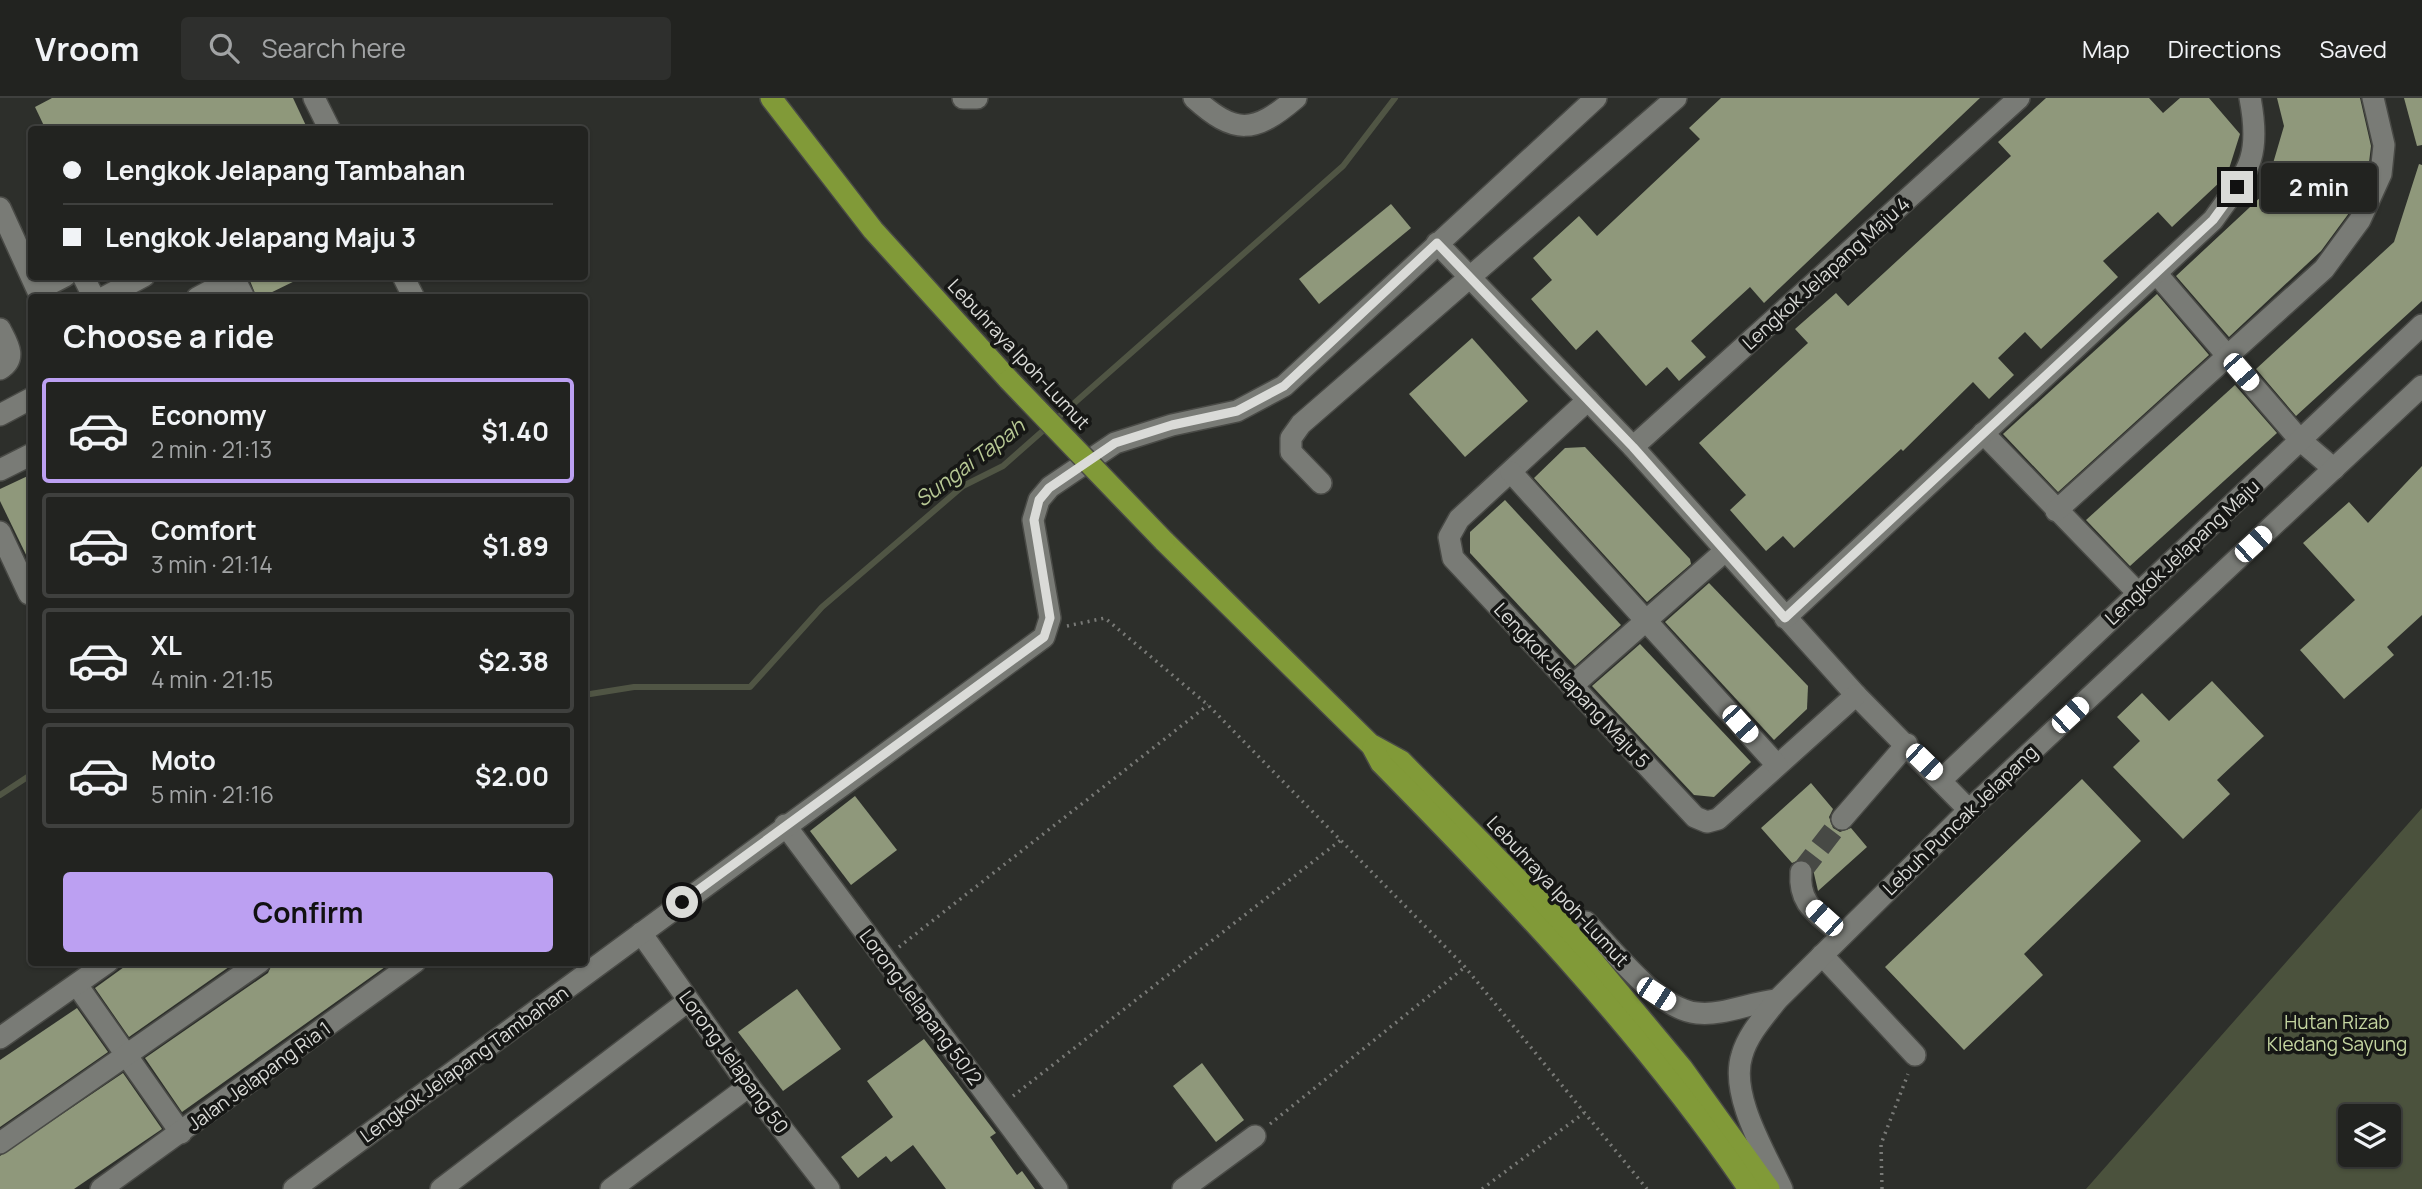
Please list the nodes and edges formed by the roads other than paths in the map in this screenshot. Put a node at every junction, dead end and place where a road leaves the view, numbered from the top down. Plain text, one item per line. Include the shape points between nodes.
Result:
1 (314, 98) edge
2 (771, 98) edge
3 (963, 98) edge
4 (976, 98) edge
5 (1194, 98) edge
6 (1296, 98) edge
7 (1596, 98) edge
8 (1676, 98) edge
9 (2019, 98) edge
10 (2250, 98) edge
11 (2373, 98) edge
12 (328, 126) edge
13 (0, 208) edge
14 (1437, 243) junction
15 (28, 270) edge
16 (2155, 273) junction
17 (1473, 278) junction
18 (59, 280) edge
19 (137, 280) edge
20 (228, 280) edge
21 (39, 294) edge
22 (110, 294) edge
23 (204, 294) edge
24 (2422, 325) edge
25 (0, 329) edge
26 (2227, 355) junction
27 (0, 369) edge
28 (2422, 386) edge
29 (28, 400) edge
30 (1588, 400) junction
31 (0, 415) edge
32 (1983, 433) junction
33 (2300, 440) junction
34 (1633, 447) junction
35 (28, 456) edge
36 (2334, 469) junction
37 (0, 470) edge
38 (1511, 472) junction
39 (1321, 483) dead end
40 (2056, 511) junction
41 (0, 532) edge
42 (1726, 551) junction
43 (28, 592) edge
44 (2138, 593) junction
45 (1785, 618) junction
46 (1646, 621) junction
47 (1572, 686) junction
48 (1856, 695) junction
49 (1370, 744) junction
50 (1907, 744) junction
51 (1777, 765) junction
52 (1942, 779) junction
53 (1969, 810) junction
54 (1842, 819) tunnel mouth
55 (785, 825) junction
56 (1801, 872) dead end
57 (1563, 925) junction
58 (641, 933) junction
59 (1842, 935) junction
60 (1822, 955) junction
61 (103, 966) edge
62 (254, 966) edge
63 (410, 966) edge
64 (77, 985) junction
65 (688, 1000) junction
66 (1777, 1000) junction
67 (0, 1038) edge
68 (1915, 1055) road end
69 (128, 1056) junction
70 (749, 1086) junction
71 (181, 1133) junction
72 (1255, 1136) road end
73 (0, 1143) edge
74 (101, 1189) edge
75 (294, 1189) edge
76 (441, 1189) edge
77 (611, 1189) edge
78 (829, 1189) edge
79 (1057, 1189) edge
80 (1183, 1189) edge
81 (1749, 1189) edge
82 (1769, 1189) edge
83 (1782, 1189) edge

1 - 12 street
2 - 49 highway, Lebuhraya Ipoh-Lumut, bridge via 873,230 1009,380
3 - 4 street
5 - 6 street via 1217,119 1244,126 1271,120
7 - 14 street
8 - 17 street
9 - 34 street, Lengkok Jelapang Maju 4
10 - 16 street via 2257,131 2249,170 2213,220
11 - 26 street via 2384,145 2381,174 2360,220 2324,269
13 - 15 street
14 - 17 street
14 - 55 street, Lengkok Jelapang Tambahan via 1284,386 1237,411 1115,443 1049,488 1039,500 1034,520 1050,618 1044,637
16 - 26 street
16 - 32 street
17 - 30 street
17 - 39 street via 1445,297 1301,424 1291,438 1291,452
18 - 21 street
19 - 22 street
20 - 23 street
24 - 33 street, Lengkok Jelapang Maju
25 - 27 street via 11,351
26 - 33 street
26 - 40 street
28 - 36 street, Lebuh Puncak Jelapang
29 - 31 street
30 - 34 street
30 - 38 street, Lengkok Jelapang Maju 5
32 - 40 street
32 - 45 street
33 - 36 street
33 - 44 street, Lengkok Jelapang Maju
34 - 42 street
35 - 37 street
36 - 53 street, Lebuh Puncak Jelapang
38 - 46 street
38 - 47 street, Lengkok Jelapang Maju 5 via 1460,519 1449,537 1453,558
40 - 44 street
41 - 43 street
42 - 45 street
42 - 46 street
44 - 52 street, Lengkok Jelapang Maju
45 - 48 street
46 - 47 street
46 - 51 street
47 - 51 street, Lengkok Jelapang Maju 5 via 1695,817 1707,822 1718,819
48 - 50 street
48 - 51 street, Lengkok Jelapang Maju 5
49 - 57 highway, Lebuhraya Ipoh-Lumut via 1401,761
49 - 81 highway, Lebuhraya Ipoh-Lumut via 1381,764 1535,921 1605,1002
50 - 52 street
50 - 54 street
52 - 53 street
53 - 59 street, Lebuh Puncak Jelapang
55 - 58 street, Lengkok Jelapang Tambahan
55 - 79 street, Lorong Jelapang 50/2
56 - 59 street via 1800,892 1805,901
57 - 66 street via 1586,922 1656,994 1674,1006 1697,1013
57 - 82 highway, Lebuhraya Ipoh-Lumut via 1682,1068
58 - 65 street, Lorong Jelapang 50
58 - 75 street, Lengkok Jelapang Tambahan
59 - 60 street, Lebuh Puncak Jelapang
60 - 66 street, Lebuh Puncak Jelapang
60 - 68 street
61 - 64 street
62 - 69 street
63 - 71 street, Jalan Jelapang Ria 1
64 - 67 street
64 - 69 street
65 - 70 street, Lorong Jelapang 50
65 - 76 street
66 - 83 street, Lebuh Puncak Jelapang via 1741,1057 1741,1092
69 - 71 street
69 - 73 street
70 - 77 street
70 - 78 street, Lorong Jelapang 50
71 - 74 street, Jalan Jelapang Ria 1
72 - 80 street

